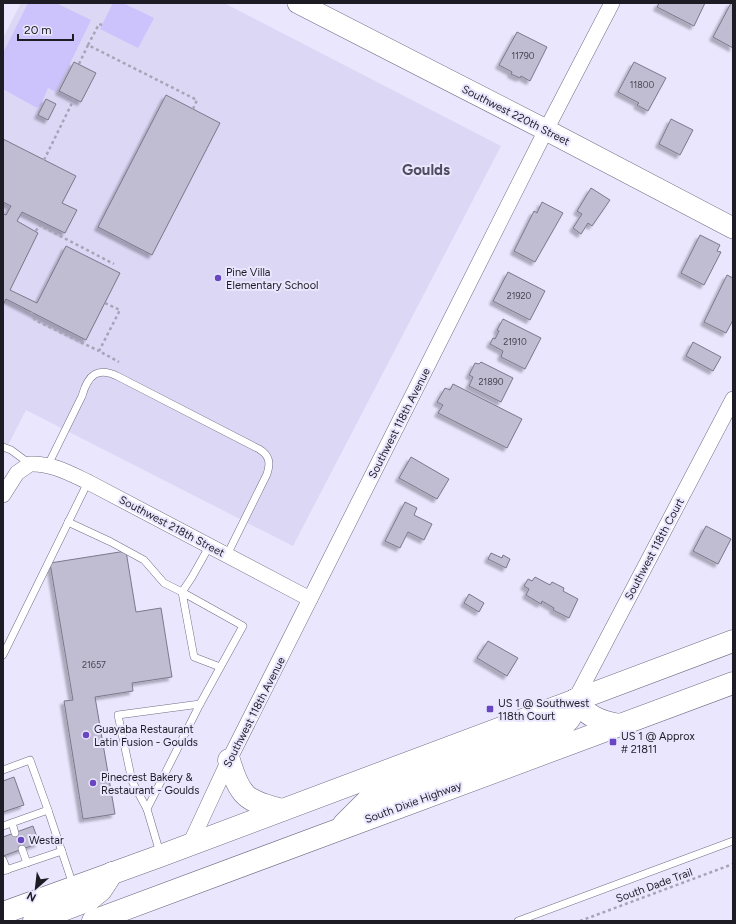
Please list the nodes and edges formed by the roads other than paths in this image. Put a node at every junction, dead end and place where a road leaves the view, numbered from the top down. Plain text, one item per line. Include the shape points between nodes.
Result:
1 (298, 3) edge
2 (612, 3) edge
3 (546, 130) junction
4 (733, 228) edge
5 (733, 399) edge
6 (3, 447) edge
7 (30, 464) junction
8 (48, 465) junction
9 (88, 482) junction
10 (3, 495) edge
11 (68, 522) junction
12 (210, 545) junction
13 (227, 555) junction
14 (182, 592) junction
15 (310, 599) junction
16 (733, 641) edge
17 (3, 655) edge
18 (220, 667) junction
19 (733, 683) edge
20 (575, 700) junction
21 (200, 704) junction
22 (620, 725) junction
23 (229, 760) junction
24 (3, 770) edge
25 (146, 809) junction
26 (48, 810) junction
27 (282, 810) junction
28 (12, 823) junction
29 (3, 826) edge
30 (336, 831) junction
31 (15, 832) dead end
32 (733, 841) edge
33 (190, 844) junction
34 (22, 849) dead end
35 (62, 851) junction
36 (160, 856) junction
37 (3, 860) edge
38 (27, 863) junction
39 (5, 871) edge
40 (112, 874) junction
41 (74, 887) junction
42 (3, 913) edge
43 (34, 921) edge
44 (93, 921) edge
45 (518, 921) edge

1 - 3 street, Southwest 220th Street
2 - 3 street, Southwest 118th Avenue
3 - 4 street, Southwest 220th Street
3 - 15 street, Southwest 118th Avenue
5 - 20 street, Southwest 118th Court
6 - 7 lane
7 - 8 street, Southwest 218th Street
7 - 10 street via 17,474
8 - 9 street, Southwest 218th Street
8 - 13 lane via 88,379 100,372 119,377 268,456 270,462 267,474
9 - 11 lane
9 - 12 street, Southwest 218th Street
11 - 14 lane via 144,560 164,583
11 - 17 lane
12 - 13 street, Southwest 218th Street
12 - 14 lane
13 - 15 street, Southwest 218th Street
14 - 18 lane via 194,658
14 - 18 lane via 243,626
15 - 23 street, Southwest 118th Avenue
16 - 20 highway
18 - 21 lane
19 - 22 highway, South Dixie Highway
20 - 22 highway via 591,716
20 - 27 highway
20 - 30 highway via 573,713 568,722 557,730 372,798
21 - 25 lane
21 - 25 lane via 118,715 132,781
22 - 30 highway, South Dixie Highway
23 - 27 highway via 238,786 250,800
23 - 33 street, Southwest 118th Avenue
24 - 26 lane via 30,760
25 - 36 lane
26 - 28 lane
26 - 35 lane
27 - 33 highway
28 - 29 lane
28 - 31 lane
30 - 44 highway, South Dixie Highway
32 - 45 lane
33 - 36 highway
34 - 38 lane
35 - 38 lane
35 - 41 lane
36 - 40 highway
37 - 39 lane
38 - 39 lane
40 - 41 highway
40 - 43 highway via 101,890 89,900
41 - 42 highway

